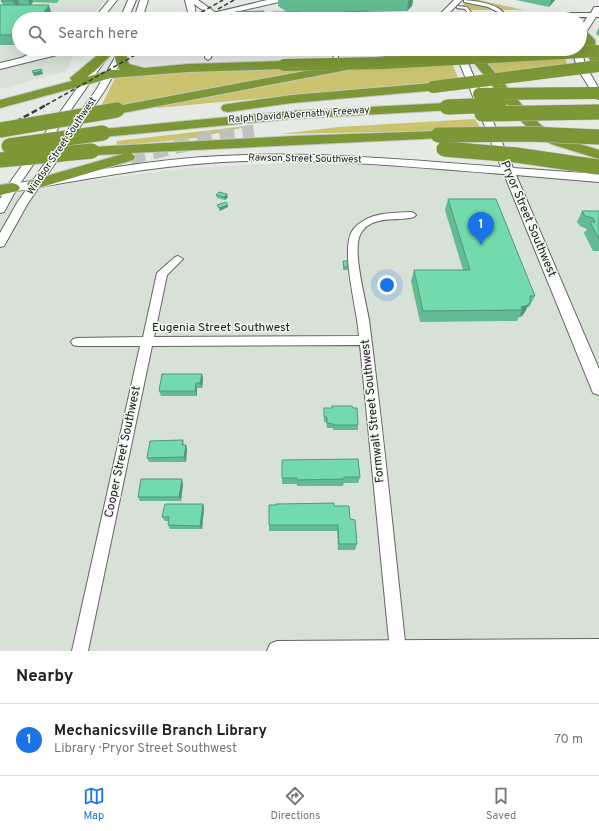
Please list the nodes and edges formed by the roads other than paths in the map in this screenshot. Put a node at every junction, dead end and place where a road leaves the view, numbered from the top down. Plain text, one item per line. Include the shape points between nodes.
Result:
1 (113, 0) edge
2 (132, 0) edge
3 (144, 0) edge
4 (189, 0) edge
5 (193, 0) edge
6 (276, 0) edge
7 (254, 5) junction
8 (465, 5) edge
9 (599, 7) edge
10 (104, 12) edge
11 (127, 12) edge
12 (140, 12) edge
13 (193, 12) edge
14 (209, 12) edge
15 (231, 12) edge
16 (254, 12) edge
17 (445, 12) edge
18 (501, 12) dead end
19 (596, 15) edge
20 (587, 26) edge
21 (587, 38) edge
22 (599, 51) edge
23 (587, 52) edge
24 (30, 56) edge
25 (40, 56) edge
26 (104, 56) edge
27 (105, 56) edge
28 (120, 56) edge
29 (122, 56) edge
30 (407, 56) edge
31 (461, 56) edge
32 (475, 56) edge
33 (512, 56) edge
34 (577, 56) edge
35 (20, 61) junction
36 (599, 65) edge
37 (0, 66) edge
38 (142, 71) junction
39 (110, 74) junction
40 (90, 78) junction
41 (50, 90) junction
42 (599, 94) edge
43 (443, 101) junction
44 (0, 104) edge
45 (599, 104) edge
46 (599, 112) edge
47 (114, 115) junction
48 (0, 130) edge
49 (254, 132) tunnel mouth
50 (599, 137) edge
51 (3, 143) edge
52 (232, 143) junction
53 (599, 156) edge
54 (130, 157) tunnel mouth
55 (0, 160) edge
56 (599, 167) edge
57 (508, 171) junction
58 (599, 178) edge
59 (35, 184) junction
60 (6, 189) edge
61 (0, 209) edge
62 (411, 215) dead end
63 (0, 243) edge
64 (178, 259) dead end
65 (366, 340) junction
66 (148, 341) junction
67 (77, 342) dead end
68 (599, 388) edge
69 (599, 649) edge
70 (398, 650) edge
71 (80, 651) edge
72 (278, 651) edge

1 - 10 street
2 - 11 street
3 - 12 street
4 - 13 street
5 - 14 street
6 - 7 main road
7 - 15 main road
7 - 16 main road via 252,9
8 - 17 main road
8 - 18 street via 480,8 486,6
9 - 19 main road
19 - 20 main road
21 - 36 highway via 590,50
22 - 23 highway, bridge
24 - 35 street
25 - 35 main road
26 - 41 highway via 84,73
27 - 40 street, Windsor Street Southwest
28 - 39 street, Windsor Street Southwest
29 - 38 highway via 124,67
30 - 47 highway
31 - 57 main road, Pryor Street Southwest
32 - 53 highway via 536,128 556,141
33 - 38 highway, bridge via 391,63
34 - 42 main road via 583,72
35 - 37 main road
36 - 43 highway, bridge via 482,82
38 - 39 highway
39 - 40 highway
39 - 59 street, Windsor Street Southwest
40 - 41 highway
40 - 60 street, Windsor Street Southwest
41 - 44 highway
42 - 43 highway, Ralph David Abernathy Freeway, bridge
43 - 45 highway, Ralph David Abernathy Freeway, bridge
43 - 46 highway, bridge
43 - 47 highway, Ralph David Abernathy Freeway via 227,108
43 - 49 highway via 313,125
43 - 51 highway, Ralph David Abernathy Freeway, bridge
47 - 48 highway, bridge
47 - 51 highway, Ralph David Abernathy Freeway via 22,131
50 - 52 highway, bridge via 529,134 438,135
52 - 55 highway, bridge via 92,151
52 - 56 highway, bridge via 444,149 516,155
54 - 59 highway
57 - 58 main road, Rawson Street Southwest
57 - 59 main road, Rawson Street Southwest via 341,158 253,158 139,167
57 - 68 main road, Pryor Street Southwest
59 - 60 main road, Rawson Street Southwest
59 - 63 street, Windsor Street Southwest
60 - 61 street, Windsor Street Southwest
62 - 65 street, Formwalt Street Southwest via 380,217 366,222 356,233 352,250
64 - 66 street, Cooper Street Southwest via 162,273
65 - 66 street, Eugenia Street Southwest
65 - 70 street, Formwalt Street Southwest
66 - 67 street, Eugenia Street Southwest
66 - 71 street, Cooper Street Southwest
69 - 70 street
70 - 72 street

